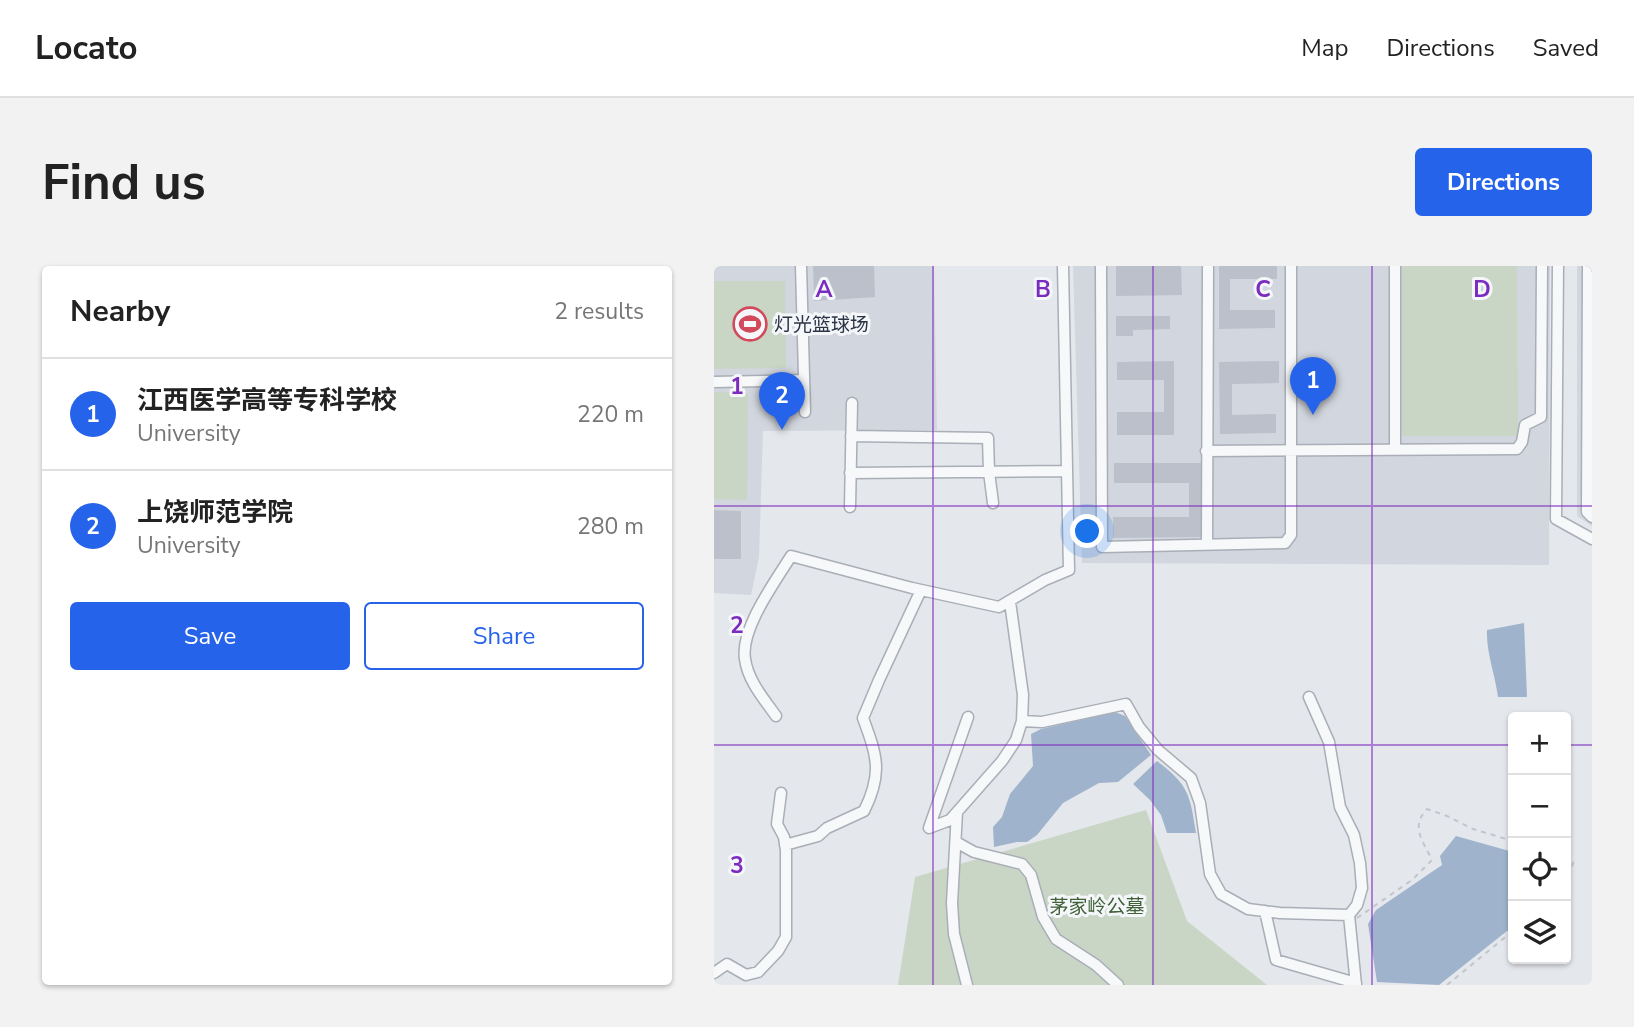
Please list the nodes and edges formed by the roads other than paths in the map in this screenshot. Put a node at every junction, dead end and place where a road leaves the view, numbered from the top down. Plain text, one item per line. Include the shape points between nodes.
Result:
1 (801, 266) edge
2 (1063, 266) edge
3 (1101, 266) edge
4 (1208, 266) edge
5 (1291, 266) edge
6 (1395, 266) edge
7 (1542, 266) edge
8 (1558, 266) edge
9 (1588, 266) edge
10 (804, 380) junction
11 (714, 382) edge
12 (852, 403) dead end
13 (805, 412) dead end
14 (851, 436) junction
15 (1395, 450) junction
16 (1206, 451) junction
17 (1292, 451) junction
18 (1067, 471) junction
19 (989, 472) junction
20 (850, 473) junction
21 (1589, 499) edge
22 (993, 503) dead end
23 (850, 507) dead end
24 (1592, 517) edge
25 (1592, 539) edge
26 (1207, 544) junction
27 (921, 590) junction
28 (1010, 602) junction
29 (1309, 697) dead end
30 (776, 716) dead end
31 (968, 717) dead end
32 (1022, 721) junction
33 (781, 793) dead end
34 (957, 812) junction
35 (956, 842) junction
36 (785, 845) junction
37 (1265, 911) junction
38 (1350, 918) junction
39 (714, 973) edge
40 (1356, 984) edge
41 (967, 985) edge
42 (1118, 985) edge

1 - 10 street
2 - 18 street
3 - 26 street via 1102,547
4 - 16 street
5 - 17 street
6 - 15 street
7 - 15 street via 1541,417 1525,425 1517,449
8 - 25 street via 1556,519
9 - 21 street
10 - 11 street
10 - 13 street
12 - 14 street
14 - 19 street via 988,438
14 - 20 street
15 - 17 street
16 - 17 street
16 - 26 street
17 - 26 street via 1292,535 1285,543
18 - 19 street
18 - 28 street via 1069,570
19 - 20 street
19 - 22 street
20 - 23 street
21 - 24 street via 1587,512
27 - 28 street via 999,607
27 - 30 street via 790,556 753,622 745,650 754,684
27 - 36 street via 863,718 876,755 874,791 864,811 818,836
28 - 32 street via 1023,695
29 - 38 street via 1329,742 1340,807 1354,835 1360,863 1362,888
31 - 34 street via 929,828
32 - 34 street via 1002,761
32 - 37 street via 1042,722 1126,704 1158,750 1191,778 1200,803 1210,874 1222,894 1248,909
33 - 36 street via 777,824
34 - 35 street
35 - 41 street via 954,934
35 - 42 street via 974,852 1022,864 1031,875 1043,917 1056,939
36 - 39 street via 786,937 758,972 746,975 727,964
37 - 38 street
37 - 40 street via 1276,960
38 - 40 street

